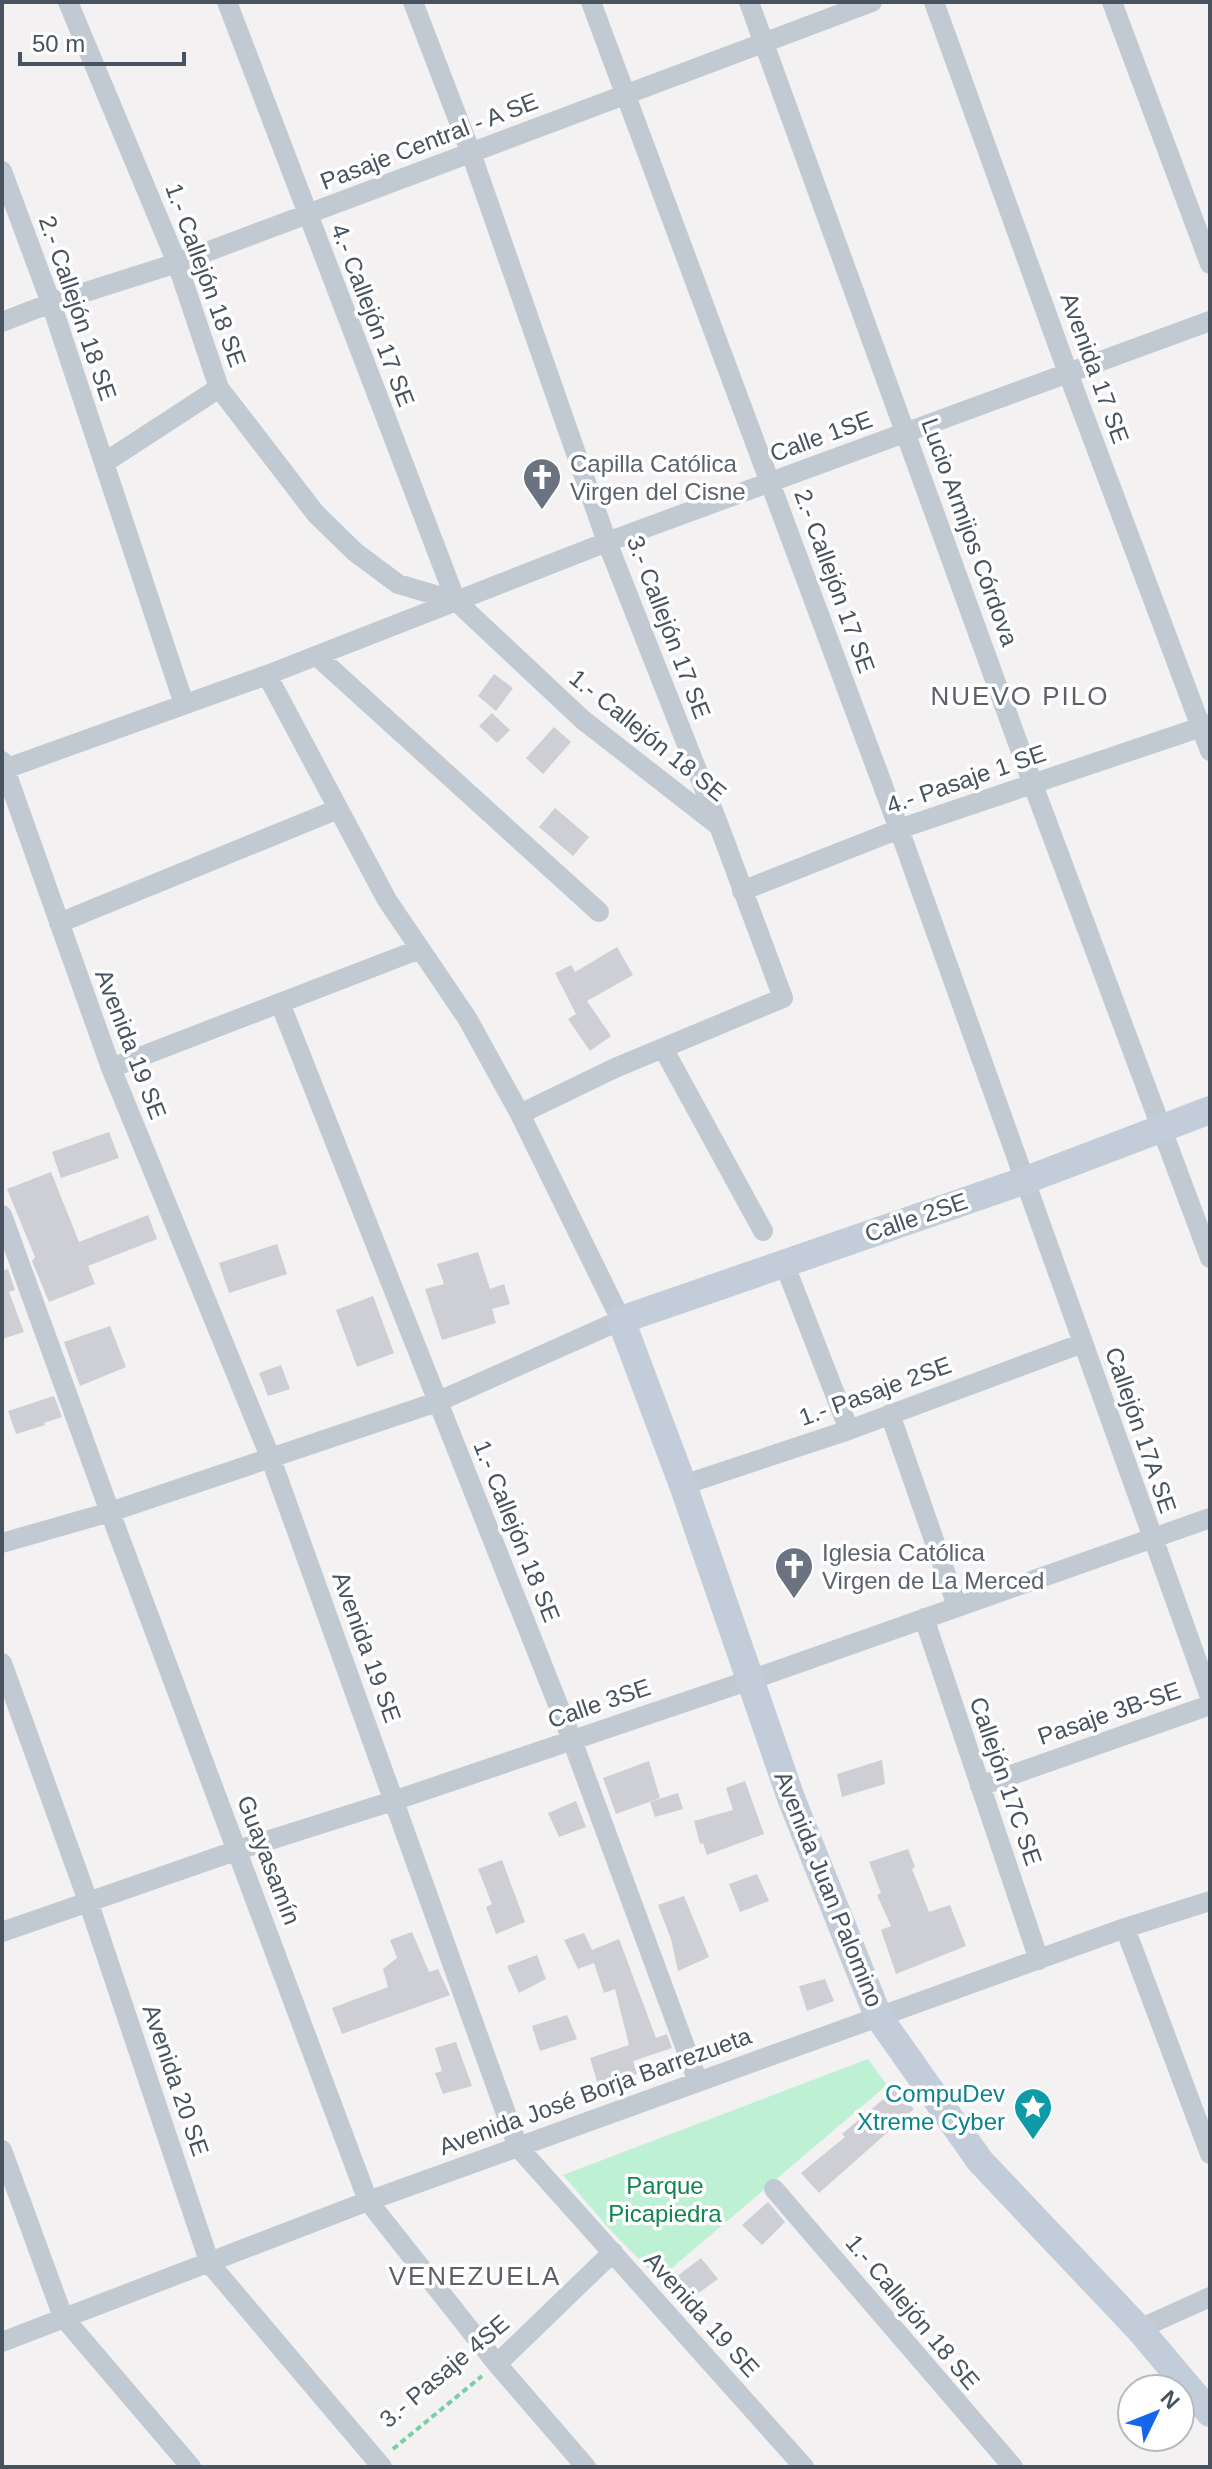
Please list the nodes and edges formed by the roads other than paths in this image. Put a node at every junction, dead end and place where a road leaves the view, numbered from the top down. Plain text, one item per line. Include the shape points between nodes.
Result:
1 (68, 2) edge
2 (227, 2) edge
3 (413, 2) edge
4 (591, 2) edge
5 (749, 2) edge
6 (872, 2) edge
7 (934, 2) edge
8 (1112, 2) edge
9 (764, 43) junction
10 (627, 94) junction
11 (471, 153) junction
12 (2, 171) edge
13 (307, 214) junction
14 (177, 263) junction
15 (1210, 264) edge
16 (51, 303) junction
17 (1210, 321) edge
18 (2, 322) edge
19 (1068, 373) junction
20 (219, 388) junction
21 (906, 432) junction
22 (104, 463) junction
23 (770, 482) junction
24 (607, 542) junction
25 (456, 601) junction
26 (317, 656) junction
27 (267, 675) junction
28 (184, 704) junction
29 (1206, 726) edge
30 (1210, 751) edge
31 (3, 767) edge
32 (1032, 782) junction
33 (338, 809) junction
34 (719, 826) junction
35 (899, 829) junction
36 (742, 891) junction
37 (599, 912) dead end
38 (59, 923) junction
39 (420, 949) junction
40 (280, 1003) junction
41 (663, 1048) junction
42 (111, 1068) junction
43 (1210, 1110) edge
44 (520, 1114) junction
45 (1161, 1127) junction
46 (1026, 1180) junction
47 (2, 1215) edge
48 (763, 1231) dead end
49 (1210, 1258) edge
50 (784, 1263) junction
51 (621, 1320) junction
52 (1083, 1343) junction
53 (437, 1402) junction
54 (890, 1414) junction
55 (849, 1430) junction
56 (271, 1459) junction
57 (683, 1485) junction
58 (110, 1512) junction
59 (1210, 1518) edge
60 (1152, 1539) junction
61 (2, 1543) edge
62 (957, 1606) junction
63 (924, 1618) junction
64 (2, 1663) edge
65 (750, 1680) junction
66 (1210, 1697) edge
67 (1210, 1705) edge
68 (10, 1712) edge
69 (572, 1740) junction
70 (980, 1786) junction
71 (396, 1800) junction
72 (238, 1850) junction
73 (88, 1901) junction
74 (1210, 1901) edge
75 (1125, 1928) junction
76 (2, 1932) edge
77 (1039, 1960) junction
78 (878, 2016) junction
79 (698, 2082) junction
80 (518, 2147) junction
81 (2, 2150) edge
82 (1210, 2154) edge
83 (774, 2189) dead end
84 (368, 2201) junction
85 (613, 2252) junction
86 (210, 2264) junction
87 (1210, 2297) edge
88 (63, 2317) junction
89 (1139, 2329) junction
90 (2, 2342) edge
91 (497, 2364) junction
92 (1210, 2413) edge
93 (380, 2464) edge
94 (191, 2467) edge
95 (586, 2467) edge
96 (804, 2467) edge
97 (1013, 2467) edge

1 - 14 street, 1.- Callejón 18 SE
2 - 13 street, 4.- Callejón 17 SE
3 - 11 street, 3.- Callejón 17 SE
4 - 10 street, 2.- Callejón 17 SE
5 - 9 street, Lucio Armijos Córdova
6 - 9 street, Pasaje Central - A SE
7 - 19 street, Avenida 17 SE
8 - 15 street
9 - 10 street, Pasaje Central - A SE
9 - 21 street, Lucio Armijos Córdova
10 - 11 street, Pasaje Central - A SE
10 - 23 street, 2.- Callejón 17 SE
11 - 13 street, Pasaje Central - A SE
11 - 24 street, 3.- Callejón 17 SE
12 - 16 street, 2.- Callejón 18 SE
13 - 14 street, Pasaje Central - A SE
13 - 25 street, 4.- Callejón 17 SE
14 - 16 street, Pasaje Central - A SE
14 - 20 street, 1.- Callejón 18 SE
16 - 18 street, Pasaje Central - A SE
16 - 22 street, 2.- Callejón 18 SE
17 - 19 street, Calle 1SE
19 - 21 street, Calle 1SE
19 - 29 street, Avenida 17 SE
20 - 22 street
20 - 25 street, 1.- Callejón 18 SE via 316,514 355,552 398,584
21 - 23 street, Calle 1SE
21 - 32 street, Lucio Armijos Córdova
22 - 28 street, 2.- Callejón 18 SE
23 - 24 street, Calle 1SE
23 - 35 street, 2.- Callejón 17 SE
24 - 25 street, Calle 1SE
24 - 34 street, 3.- Callejón 17 SE
25 - 26 street, Calle 1SE
25 - 34 street, 1.- Callejón 18 SE via 583,720
26 - 27 street, Calle 1SE
26 - 37 street
27 - 28 street, Calle 1SE
27 - 33 street
28 - 31 street, Calle 1SE
29 - 30 street, Avenida 17 SE
29 - 32 street, 4.- Pasaje 1 SE
31 - 38 street, Avenida 19 SE
32 - 35 street, 4.- Pasaje 1 SE
32 - 45 street, Lucio Armijos Córdova
33 - 38 street
33 - 39 street
34 - 36 street, 3.- Callejón 17 SE
35 - 36 street, 4.- Pasaje 1 SE
35 - 46 street, 2.- Callejón 17 SE
36 - 41 street, 3.- Callejón 17 SE via 783,998
38 - 42 street, Avenida 19 SE
39 - 40 street
39 - 44 street via 467,1018
40 - 42 street
40 - 53 street, 1.- Callejón 18 SE
41 - 44 street
41 - 48 street
42 - 56 street, Avenida 19 SE
43 - 45 street, Calle 2SE
44 - 51 street
45 - 46 street, Calle 2SE
45 - 49 street, Lucio Armijos Córdova
46 - 50 street, Calle 2SE
46 - 52 street, Callejón 17A SE
47 - 58 street, Guayasamín
50 - 51 street, Calle 2SE
50 - 55 street
51 - 53 street
51 - 57 street, Avenida Juan Palomino
52 - 54 street, 1.- Pasaje 2SE
52 - 60 street, Callejón 17A SE
53 - 56 street
53 - 69 street, 1.- Callejón 18 SE
54 - 55 street, 1.- Pasaje 2SE
54 - 62 street
55 - 57 street, 1.- Pasaje 2SE
56 - 58 street
56 - 71 street, Avenida 19 SE
57 - 65 street, Avenida Juan Palomino
58 - 61 street
58 - 72 street, Guayasamín
59 - 60 street, Calle 3SE
60 - 62 street, Calle 3SE
60 - 66 street, Callejón 17A SE
62 - 63 street, Calle 3SE
63 - 65 street, Calle 3SE
63 - 70 street, Callejón 17C SE
64 - 68 street, Avenida 20 SE
65 - 69 street, Calle 3SE
65 - 78 street, Avenida Juan Palomino
67 - 70 street, Pasaje 3B-SE
68 - 73 street, Avenida 20 SE
69 - 71 street, Calle 3SE
69 - 79 street, 1.- Callejón 18 SE
70 - 77 street, Callejón 17C SE
71 - 72 street, Calle 3SE
71 - 80 street, Avenida 19 SE
72 - 73 street, Calle 3SE
72 - 84 street, Guayasamín
73 - 76 street, Calle 3SE
73 - 86 street, Avenida 20 SE
74 - 75 street, Avenida José Borja Barrezueta
75 - 77 street, Avenida José Borja Barrezueta
75 - 82 street
77 - 78 street, Avenida José Borja Barrezueta
78 - 79 street, Avenida José Borja Barrezueta
78 - 89 street, Avenida Juan Palomino via 980,2161
79 - 80 street, Avenida José Borja Barrezueta
80 - 84 street, Avenida José Borja Barrezueta
80 - 85 street, Avenida 19 SE
81 - 88 street
83 - 97 street, 1.- Callejón 18 SE
84 - 86 street, Avenida José Borja Barrezueta
84 - 91 street, Guayasamín
85 - 91 street, 3.- Pasaje 4SE
85 - 96 street, Avenida 19 SE
86 - 88 street, Avenida José Borja Barrezueta
86 - 93 street, Avenida 20 SE
87 - 89 street
88 - 90 street, Avenida José Borja Barrezueta
88 - 94 street
89 - 92 street, Avenida Juan Palomino
91 - 95 street, Guayasamín

